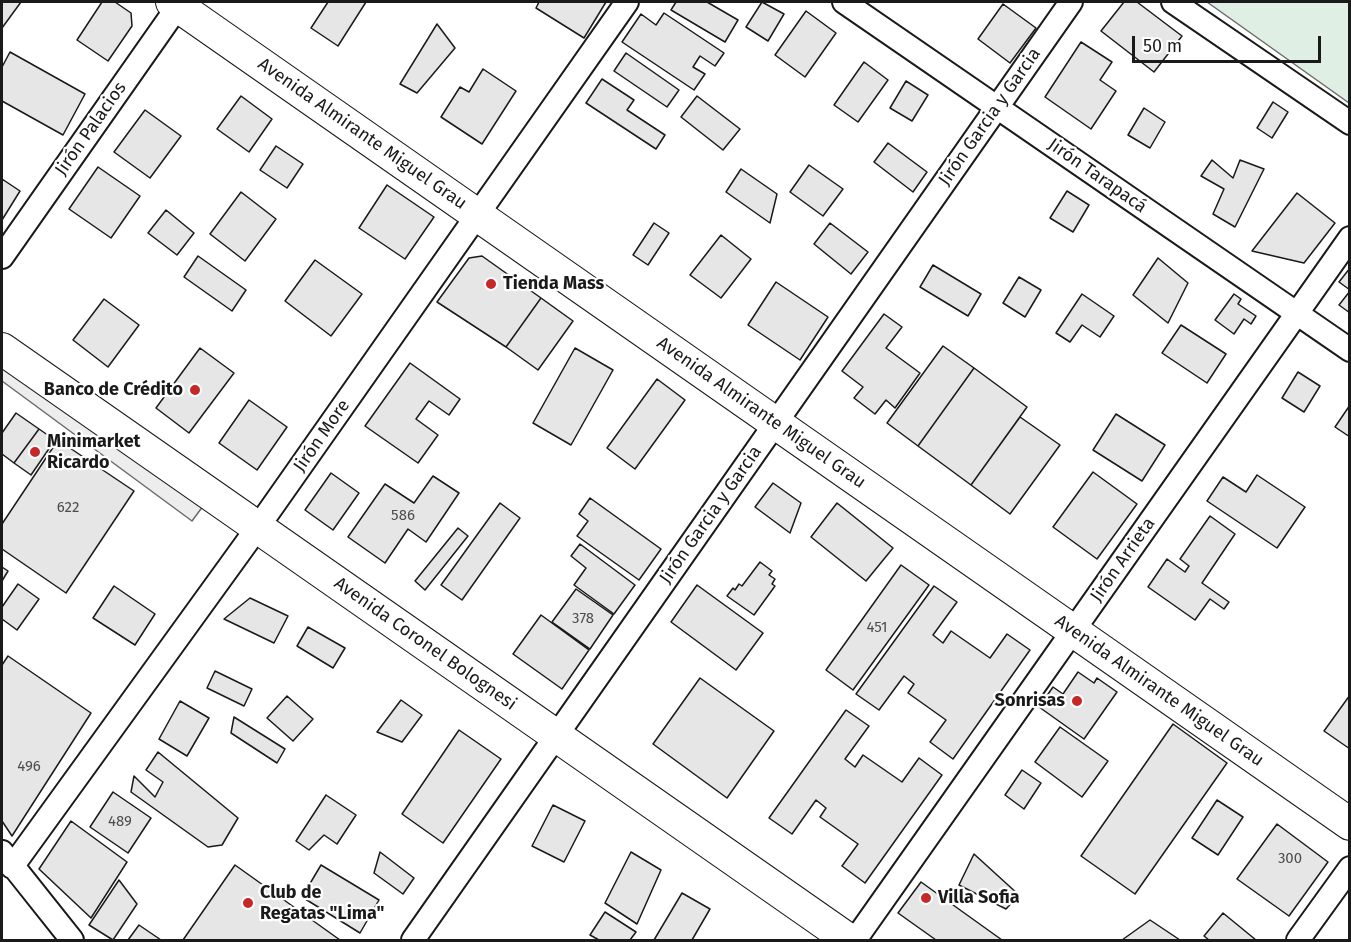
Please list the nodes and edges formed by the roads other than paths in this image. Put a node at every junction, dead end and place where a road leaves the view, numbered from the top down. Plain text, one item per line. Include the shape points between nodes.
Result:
1 (627, 2) edge
2 (844, 2) edge
3 (1071, 2) edge
4 (1173, 2) edge
5 (177, 3) edge
6 (997, 107) junction
7 (1350, 123) edge
8 (477, 214) junction
9 (1350, 238) edge
10 (2, 257) edge
11 (1296, 313) junction
12 (2, 349) edge
13 (1350, 350) edge
14 (776, 423) junction
15 (258, 527) junction
16 (1073, 631) junction
17 (556, 736) junction
18 (1350, 824) edge
19 (7, 860) edge
20 (1350, 868) edge
21 (72, 940) edge
22 (413, 940) edge
23 (849, 940) edge
24 (855, 940) edge
25 (1298, 940) edge

1 - 8 street, Jirón More
2 - 6 street, Jirón Tarapacá
3 - 6 street, Jirón Garcia y Garcia
4 - 7 street
5 - 8 main road, Avenida Almirante Miguel Grau
5 - 10 street, Jirón Palacios
6 - 11 street, Jirón Tarapacá
6 - 14 street, Jirón Garcia y Garcia
8 - 14 main road, Avenida Almirante Miguel Grau
8 - 15 street, Jirón More
9 - 11 street, Jirón Arrieta
11 - 13 street, Jirón Tarapacá
11 - 16 street, Jirón Arrieta
12 - 15 main road, Avenida Coronel Bolognesi
14 - 16 main road, Avenida Almirante Miguel Grau
14 - 17 street, Jirón Garcia y Garcia
15 - 17 main road, Avenida Coronel Bolognesi
15 - 19 street, Jirón More
16 - 18 main road, Avenida Almirante Miguel Grau
16 - 24 street, Jirón Arrieta
17 - 22 street, Jirón Garcia y Garcia
17 - 23 main road, Avenida Coronel Bolognesi
19 - 21 street
20 - 25 street

